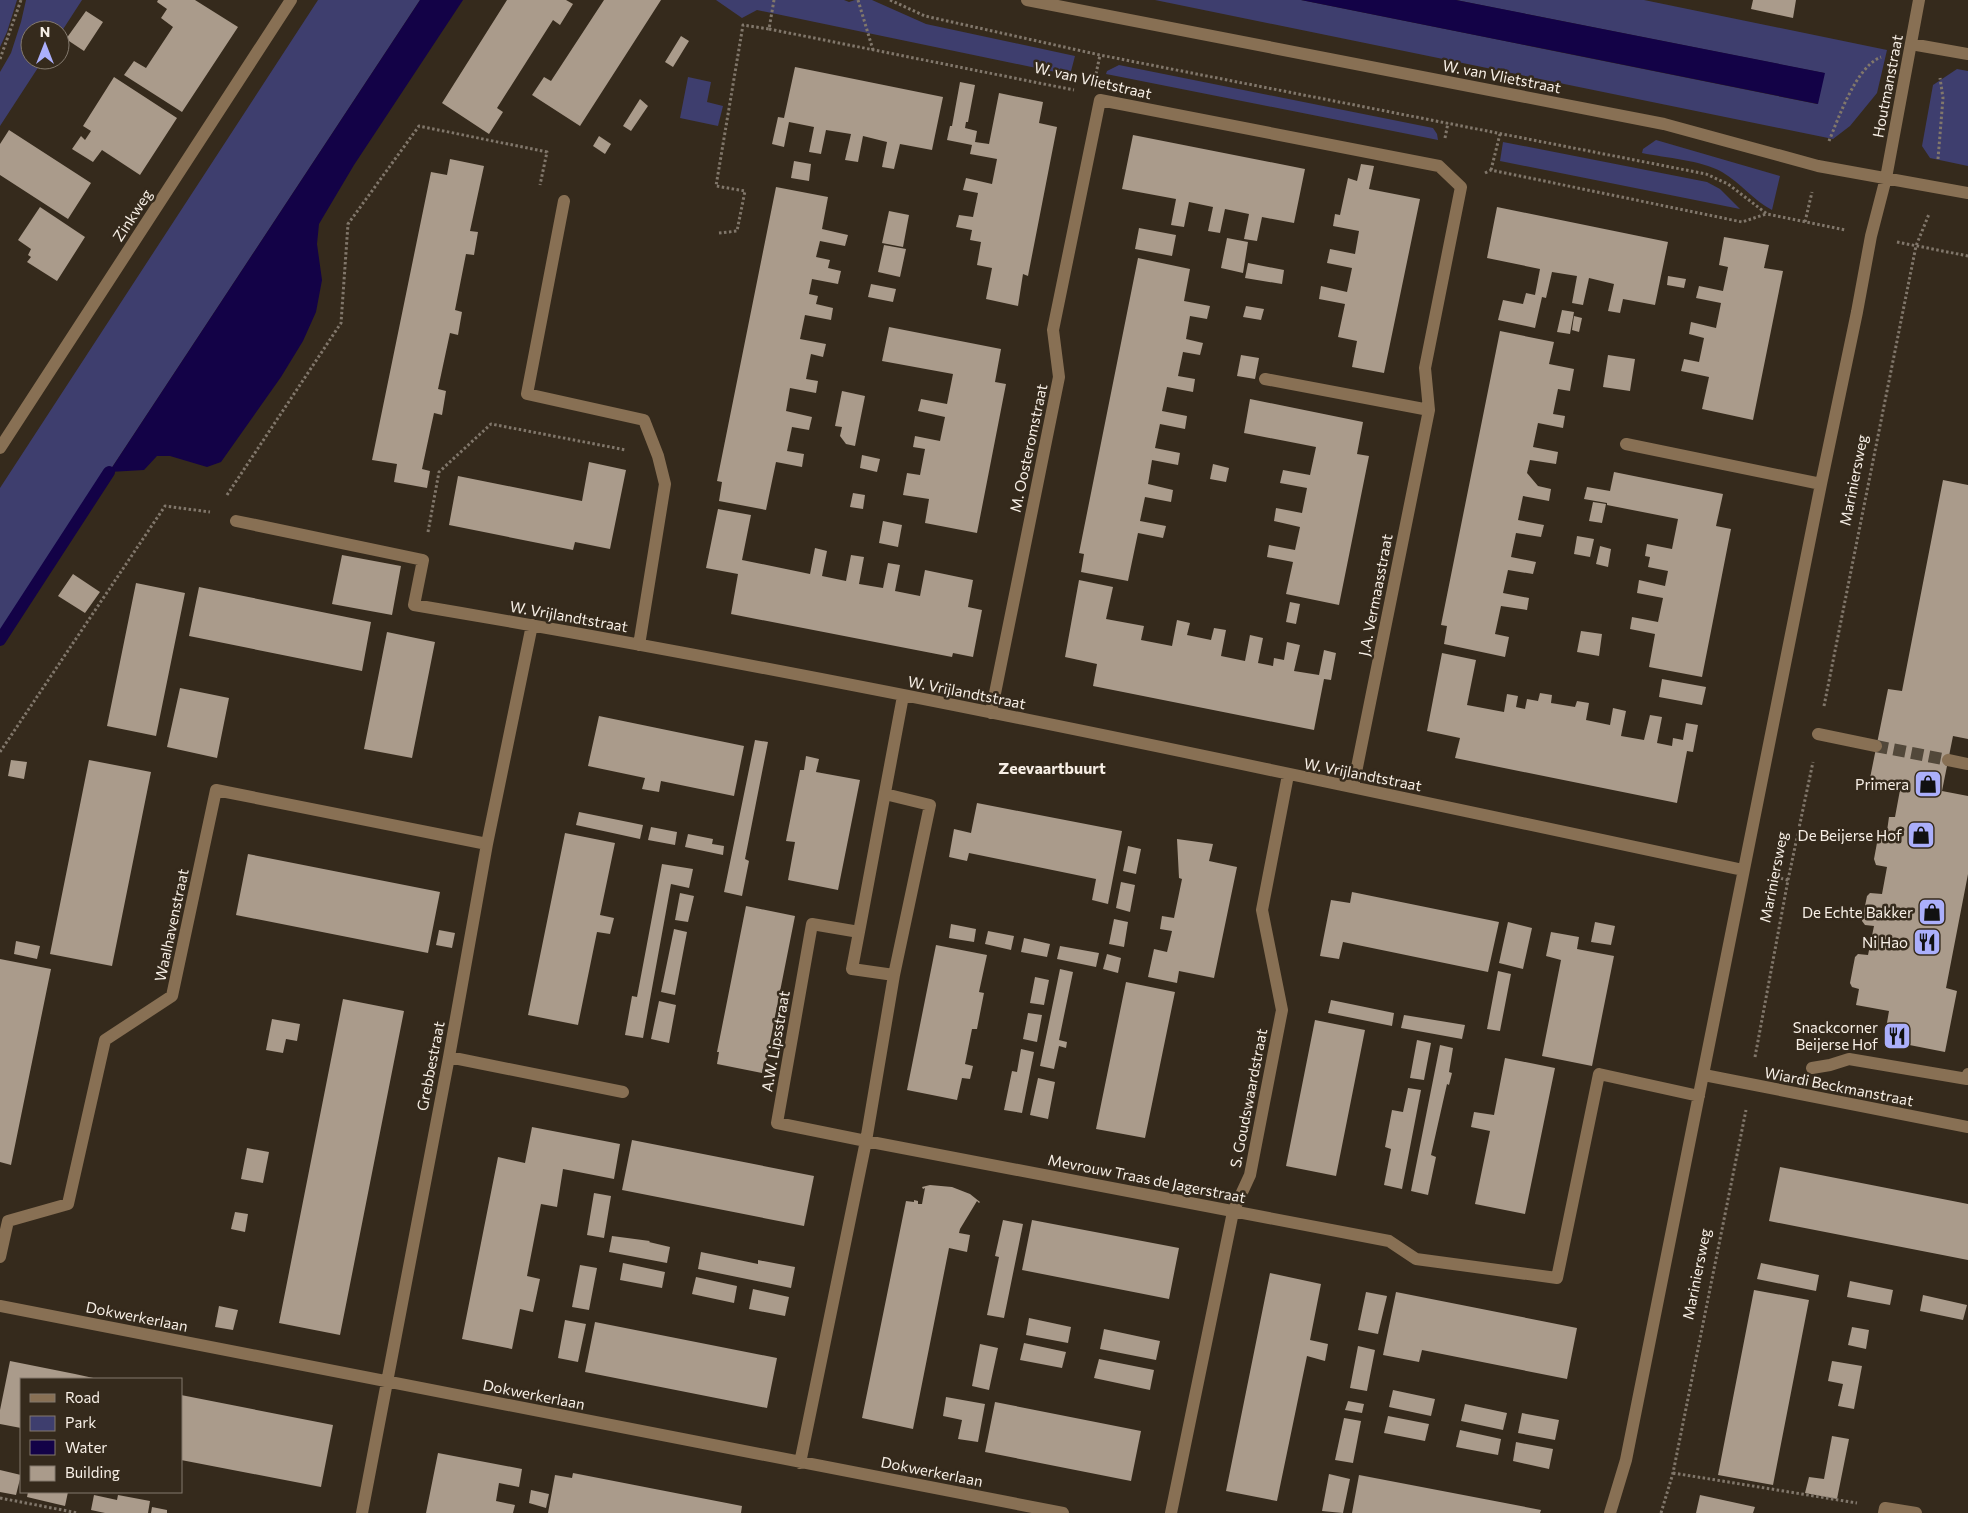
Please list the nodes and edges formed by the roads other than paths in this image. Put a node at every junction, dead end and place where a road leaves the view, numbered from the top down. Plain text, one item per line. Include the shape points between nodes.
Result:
1 (291, 0) edge
2 (1027, 0) edge
3 (1919, 0) edge
4 (1911, 44) junction
5 (1968, 54) edge
6 (1100, 100) joint
7 (1886, 178) junction
8 (1461, 187) joint
9 (1968, 193) edge
10 (564, 201) road end
11 (1265, 379) dead end
12 (1429, 410) junction
13 (1626, 444) dead end
14 (0, 448) edge
15 (1820, 484) junction
16 (236, 521) road end
17 (532, 625) junction
18 (639, 645) junction
19 (903, 696) junction
20 (991, 713) junction
21 (1818, 734) road end
22 (1876, 746) tunnel mouth
23 (1948, 760) tunnel mouth
24 (1968, 764) edge
25 (1288, 775) junction
26 (1352, 787) junction
27 (885, 794) junction
28 (487, 844) junction
29 (1743, 870) junction
30 (859, 932) junction
31 (894, 975) junction
32 (449, 1057) junction
33 (1812, 1068) dead end
34 (1968, 1074) edge
35 (1704, 1075) junction
36 (623, 1092) dead end
37 (1699, 1096) junction
38 (1968, 1127) edge
39 (866, 1141) junction
40 (1233, 1212) junction
41 (0, 1257) edge
42 (0, 1306) edge
43 (386, 1382) junction
44 (800, 1463) junction
45 (1884, 1510) edge
46 (362, 1513) edge
47 (1063, 1513) edge
48 (1171, 1513) edge
49 (1610, 1513) edge
50 (1916, 1513) edge

1 - 14 street, Zinkweg
2 - 7 street, W. van Vlietstraat via 1664,124 1818,166
3 - 4 street, Houtmanstraat
4 - 5 street
4 - 7 street, Houtmanstraat
6 - 8 street, W. van Vlietstraat via 1439,166
6 - 20 street, M. Oosteromstraat via 1053,330 1059,377
7 - 9 street, W. van Vlietstraat
7 - 15 street, Mariniersweg
8 - 12 street, J.A. Vermaasstraat via 1425,368
10 - 18 street via 527,394 644,420 665,484
11 - 12 street
12 - 26 street, J.A. Vermaasstraat
13 - 15 street, Mariniersweg
15 - 29 street, Mariniersweg
16 - 17 street, W. Vrijlandtstraat via 423,560 414,605
17 - 18 street, W. Vrijlandtstraat
17 - 28 street, Grebbestraat
18 - 19 street, W. Vrijlandtstraat
19 - 20 street, W. Vrijlandtstraat
19 - 27 street
20 - 25 street, W. Vrijlandtstraat
21 - 22 street
23 - 24 street
25 - 26 street, W. Vrijlandtstraat
25 - 40 street, S. Goudswaardstraat via 1262,910 1282,1010 1250,1175
26 - 29 street, W. Vrijlandtstraat
27 - 30 street
27 - 31 street via 930,804
28 - 32 street, Grebbestraat
28 - 41 street, Waalhavenstraat via 216,790 172,996 105,1040 68,1204 8,1221
29 - 35 street, Mariniersweg
30 - 31 street via 852,968
30 - 39 street, A.W. Lipsstraat via 812,924 777,1122
31 - 39 street
32 - 36 street
32 - 43 street, Grebbestraat
33 - 34 street via 1849,1059 1967,1079
35 - 37 street, Mariniersweg
35 - 38 street, Wiardi Beckmanstraat
37 - 40 street, Mevrouw Traas de Jagerstraat via 1598,1074 1557,1278 1416,1259 1389,1241
37 - 49 street, Mariniersweg via 1626,1460
39 - 40 street, Mevrouw Traas de Jagerstraat
39 - 44 street
40 - 48 street, S. Goudswaardstraat
42 - 43 street, Dokwerkerlaan
43 - 44 street, Dokwerkerlaan
43 - 46 street, Grebbestraat
44 - 47 street, Dokwerkerlaan
45 - 50 street

